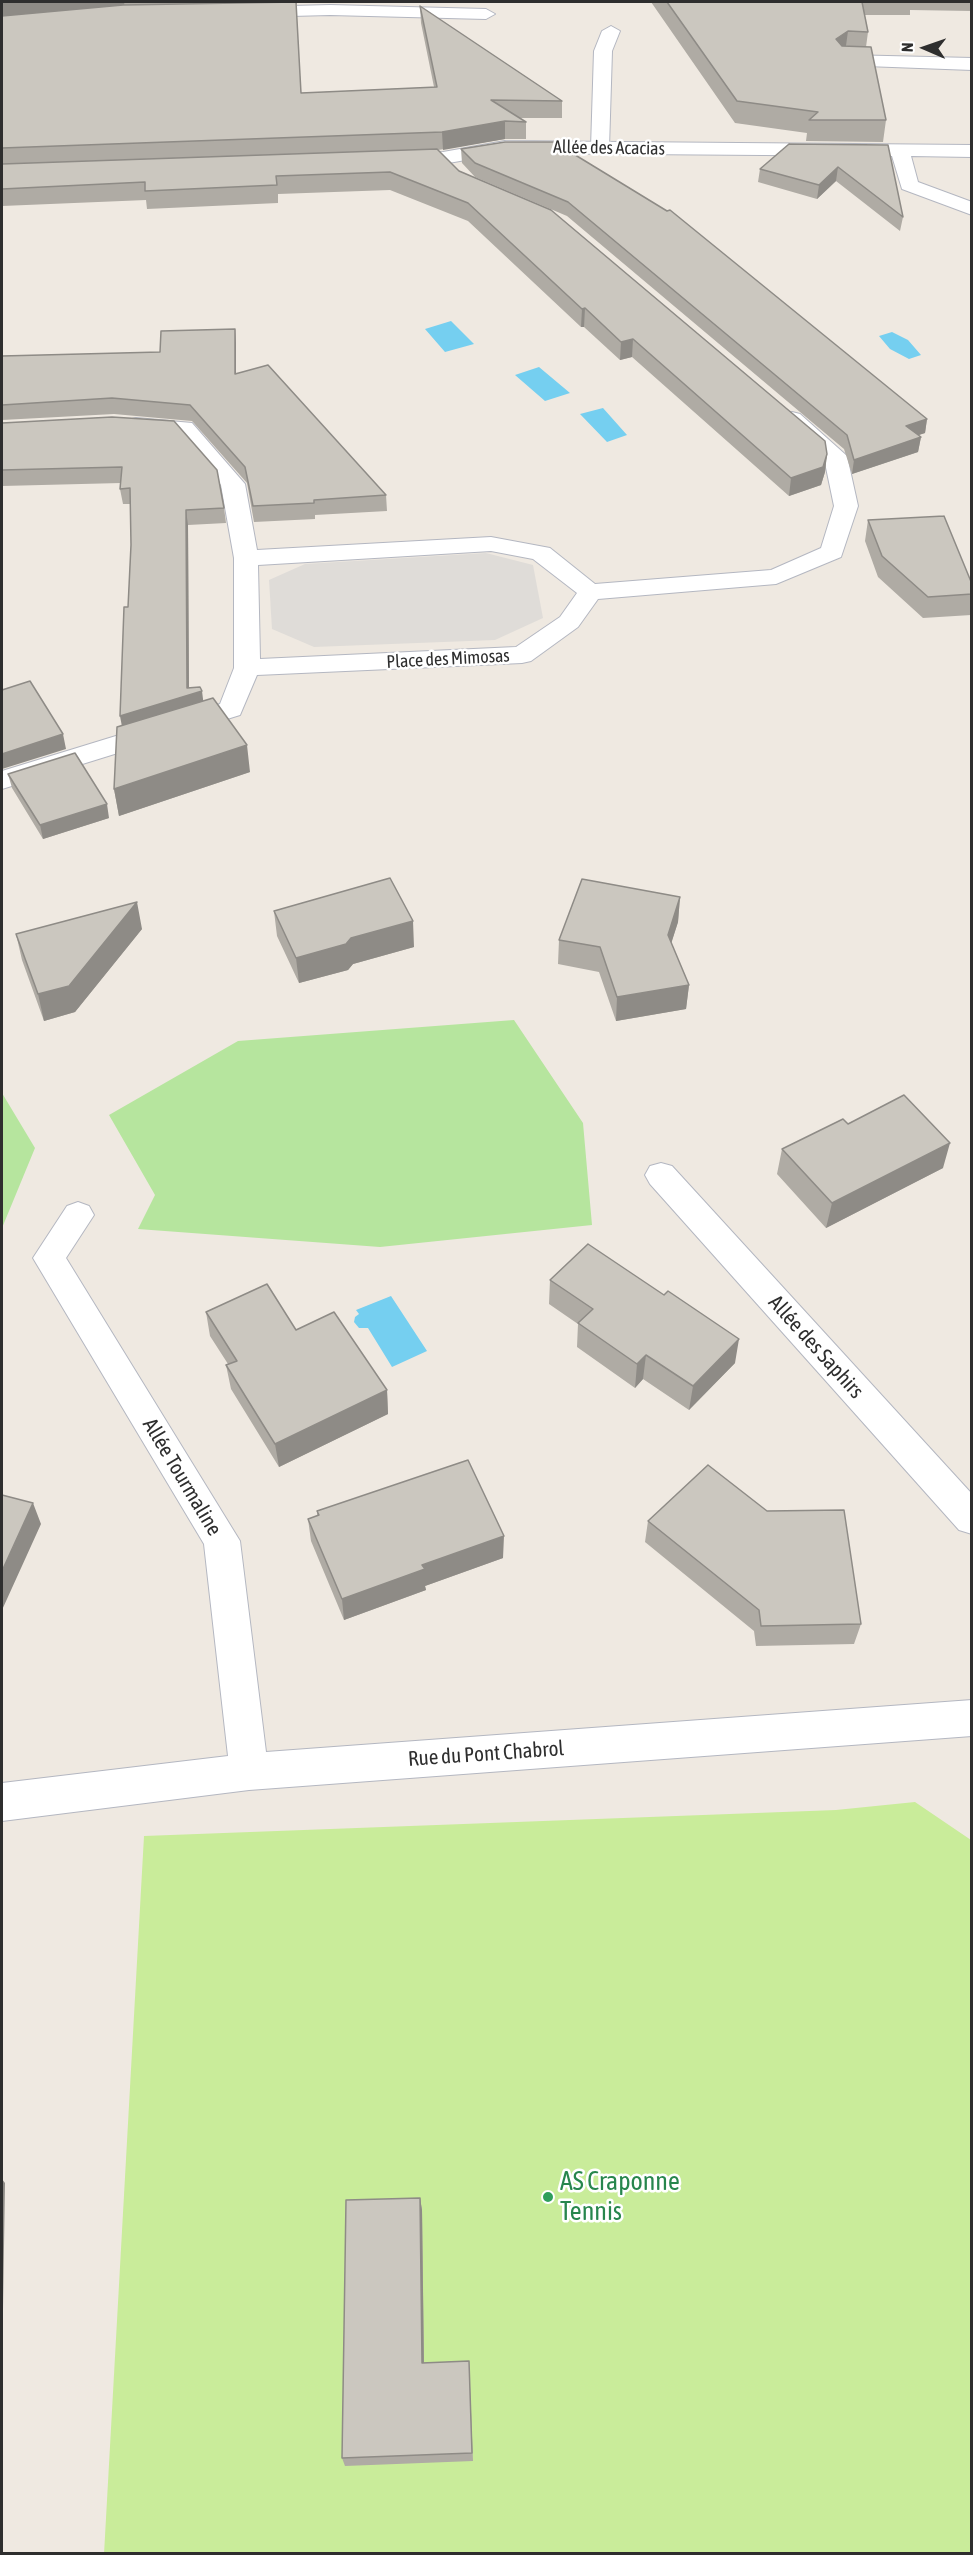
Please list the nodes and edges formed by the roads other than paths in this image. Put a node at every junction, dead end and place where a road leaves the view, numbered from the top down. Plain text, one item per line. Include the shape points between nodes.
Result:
1 (239, 12) edge
2 (486, 14) dead end
3 (611, 31) dead end
4 (845, 61) edge
5 (972, 64) edge
6 (600, 148) junction
7 (900, 151) junction
8 (972, 151) edge
9 (444, 158) junction
10 (384, 160) edge
11 (459, 175) edge
12 (972, 209) edge
13 (774, 404) edge
14 (114, 423) edge
15 (246, 558) junction
16 (590, 592) junction
17 (247, 668) junction
18 (2, 780) edge
19 (661, 1175) dead end
20 (78, 1215) dead end
21 (972, 1519) edge
22 (972, 1718) edge
23 (249, 1772) junction
24 (2, 1802) edge

1 - 2 street
3 - 6 lane via 603,51
4 - 5 street
6 - 7 street, Allée des Acacias
6 - 9 street, Allée des Acacias via 505,147
7 - 8 street, Allée des Acacias
7 - 12 street via 909,185
9 - 10 street, Allée des Acacias
9 - 11 street
13 - 16 street via 835,456 846,506 832,552 776,577
14 - 15 street via 184,428 233,484
15 - 16 street via 491,544 541,553
15 - 17 street
16 - 17 street, Place des Mimosas via 569,622 522,655
17 - 18 street via 231,709
19 - 21 street, Allée des Saphirs
20 - 23 street, Allée Tourmaline via 49,1258 222,1541
22 - 23 street, Rue du Pont Chabrol
23 - 24 street, Rue du Pont Chabrol

